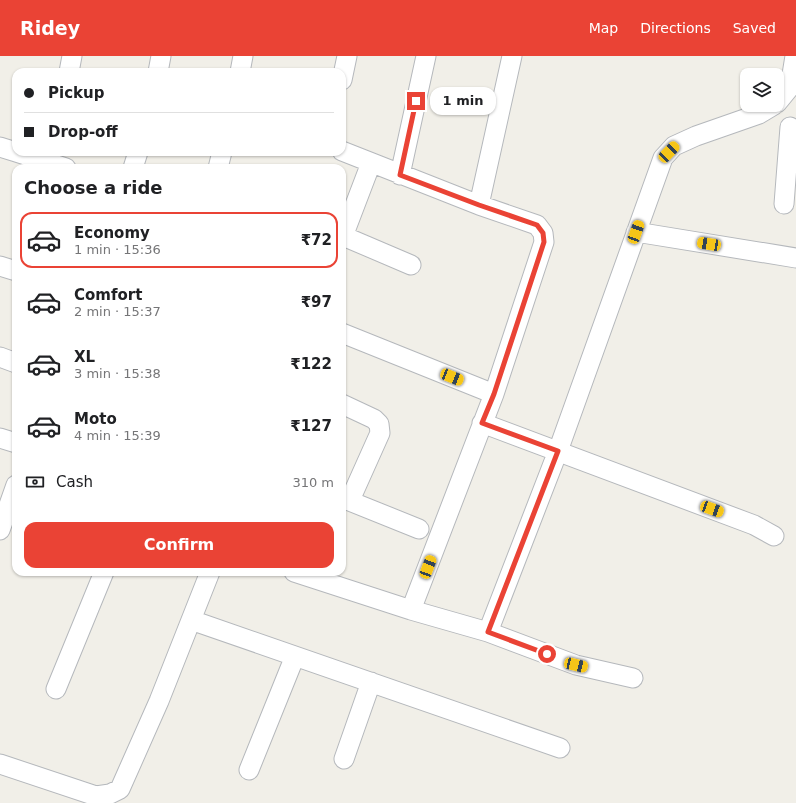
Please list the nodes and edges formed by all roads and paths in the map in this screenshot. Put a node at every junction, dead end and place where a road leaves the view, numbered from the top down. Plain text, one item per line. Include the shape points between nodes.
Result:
1 (72, 56) edge
2 (161, 56) edge
3 (243, 56) edge
4 (347, 56) edge
5 (426, 56) edge
6 (512, 56) edge
7 (795, 56) edge
8 (70, 68) edge
9 (159, 68) edge
10 (241, 68) edge
11 (344, 68) edge
12 (784, 94) edge
13 (762, 112) edge
14 (777, 112) edge
15 (793, 128) edge
16 (0, 147) edge
17 (12, 151) edge
18 (346, 153) edge
19 (35, 156) edge
20 (58, 161) edge
21 (371, 163) junction
22 (400, 175) junction
23 (784, 204) dead end
24 (479, 205) junction
25 (346, 229) edge
26 (636, 232) junction
27 (346, 238) edge
28 (796, 258) edge
29 (410, 265) dead end
30 (0, 266) edge
31 (12, 270) edge
32 (346, 334) edge
33 (0, 357) edge
34 (12, 362) edge
35 (494, 394) junction
36 (346, 406) edge
37 (482, 423) junction
38 (0, 438) edge
39 (12, 442) edge
40 (558, 451) junction
41 (12, 496) edge
42 (346, 499) edge
43 (419, 529) dead end
44 (0, 530) edge
45 (774, 536) dead end
46 (102, 576) edge
47 (208, 576) edge
48 (306, 576) edge
49 (411, 610) junction
50 (191, 620) junction
51 (488, 632) junction
52 (295, 656) junction
53 (632, 678) dead end
54 (371, 682) junction
55 (56, 690) dead end
56 (560, 748) dead end
57 (344, 759) dead end
58 (0, 764) edge
59 (249, 770) dead end

1 - 8 street
2 - 9 street
3 - 10 street
4 - 11 street
5 - 22 street
6 - 24 street
7 - 12 street via 790,87
13 - 26 street via 674,146 663,158
14 - 15 street via 780,120
15 - 23 street
16 - 17 street
18 - 21 street
19 - 20 street
21 - 22 street
21 - 25 street
22 - 24 street
24 - 35 street via 537,225 543,233 544,242
26 - 28 street
26 - 40 street
27 - 29 street
30 - 31 street
32 - 35 street
33 - 34 street
35 - 37 street
36 - 42 street via 374,419 379,424 380,433
37 - 40 street
37 - 49 street
38 - 39 street
40 - 45 street via 754,525
40 - 51 street
41 - 44 street
42 - 43 street
46 - 55 street
47 - 50 street
48 - 49 street
49 - 51 street
50 - 52 street
50 - 58 street via 120,789 96,796
51 - 53 street via 576,665
52 - 54 street
52 - 59 street
54 - 56 street
54 - 57 street

